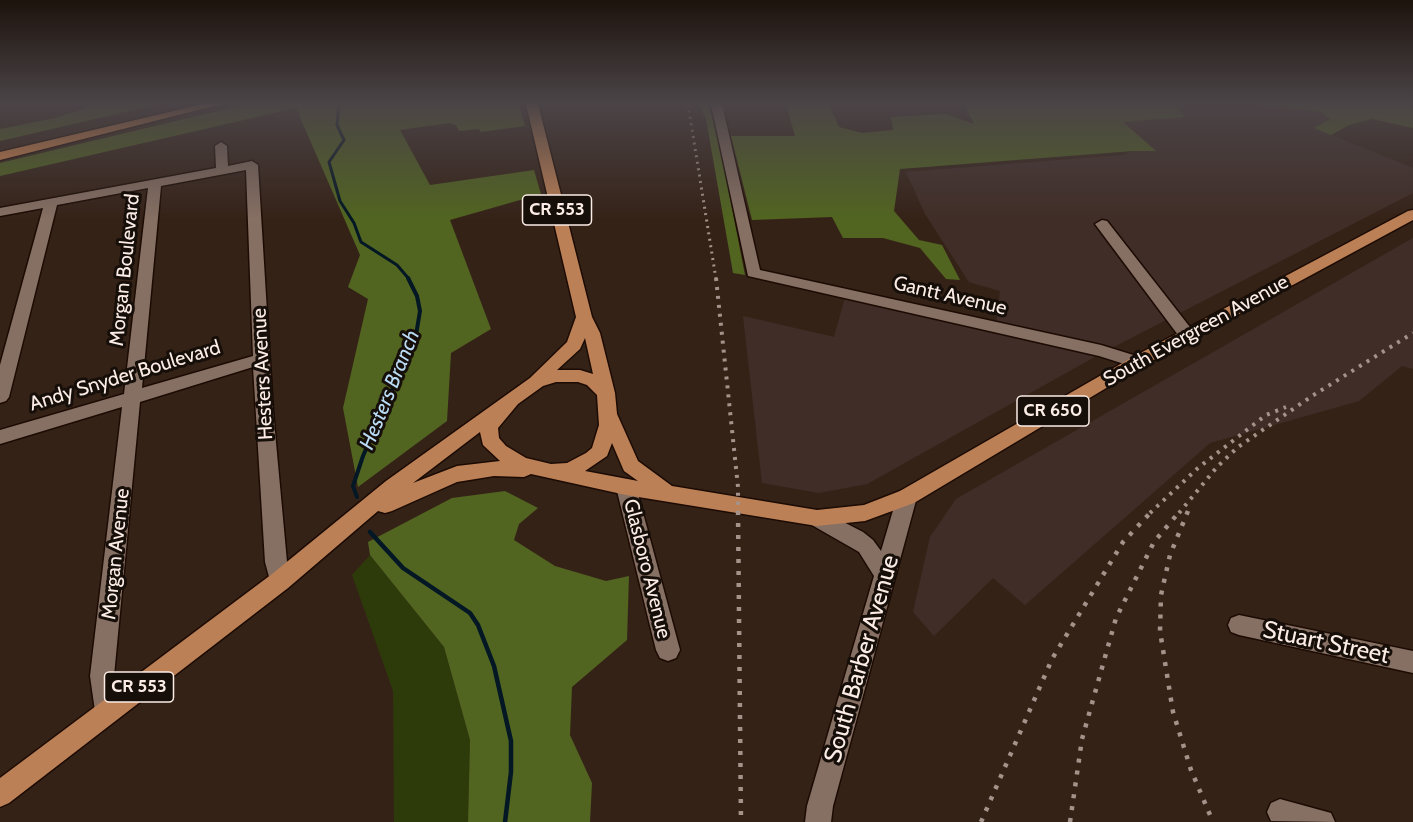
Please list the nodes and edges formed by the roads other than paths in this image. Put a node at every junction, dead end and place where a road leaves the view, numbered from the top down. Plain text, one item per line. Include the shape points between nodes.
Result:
1 (20, 142) edge
2 (57, 142) edge
3 (541, 142) edge
4 (724, 142) edge
5 (221, 146) dead end
6 (0, 147) edge
7 (0, 156) edge
8 (222, 170) junction
9 (155, 183) junction
10 (51, 203) junction
11 (0, 212) edge
12 (1413, 214) edge
13 (1102, 224) dead end
14 (584, 317) junction
15 (1187, 334) junction
16 (262, 359) junction
17 (1137, 362) junction
18 (606, 393) junction
19 (519, 394) junction
20 (0, 397) edge
21 (133, 397) junction
22 (608, 413) junction
23 (0, 437) edge
24 (544, 471) junction
25 (626, 487) junction
26 (675, 496) junction
27 (908, 497) junction
28 (817, 518) junction
29 (343, 530) junction
30 (886, 577) junction
31 (280, 581) junction
32 (1239, 625) dead end
33 (668, 650) dead end
34 (1413, 662) edge
35 (107, 711) junction
36 (0, 794) edge
37 (1280, 812) dead end
38 (818, 822) edge
39 (1322, 822) edge

1 - 6 highway
2 - 7 highway
3 - 14 main road, CR 553
4 - 17 street, Gantt Avenue via 753,273
5 - 8 street
8 - 9 street
8 - 16 street, Hesters Avenue via 252,165
9 - 10 street
9 - 21 street, Morgan Boulevard
10 - 11 street
10 - 20 street
12 - 15 main road, South Evergreen Avenue / CR 650
13 - 15 street
14 - 18 main road, CR 553 via 592,333
14 - 19 main road, CR 553 via 579,336 566,356
15 - 17 main road, South Evergreen Avenue / CR 650
16 - 21 street, Andy Snyder Boulevard
16 - 31 street, Hesters Avenue
17 - 27 main road, South Evergreen Avenue / CR 650
18 - 19 main road via 593,381 570,375 545,378
18 - 22 main road
19 - 24 main road via 489,428 490,440 509,458
19 - 29 main road, South Evergreen Avenue / CR 553 via 393,487
21 - 23 street, Andy Snyder Boulevard
21 - 35 street, Morgan Avenue via 102,676
22 - 24 main road via 600,452 579,466
22 - 26 main road, South Evergreen Avenue / CR 650 via 631,466 655,486
24 - 25 main road, South Evergreen Avenue / CR 650
24 - 29 main road, South Evergreen Avenue / CR 553 via 476,470 437,480 394,499
25 - 26 main road, South Evergreen Avenue / CR 650
25 - 33 street, Glasboro Avenue
26 - 28 main road, South Evergreen Avenue / CR 650
27 - 28 main road, South Evergreen Avenue / CR 650 via 865,513
27 - 30 street, South Barber Avenue
28 - 30 street via 866,546
29 - 31 main road, South Evergreen Avenue / CR 553
30 - 38 street, South Barber Avenue
31 - 35 main road, South Evergreen Avenue / CR 553
32 - 34 street, Stuart Street
35 - 36 main road, South Evergreen Avenue / CR 553
37 - 39 street

